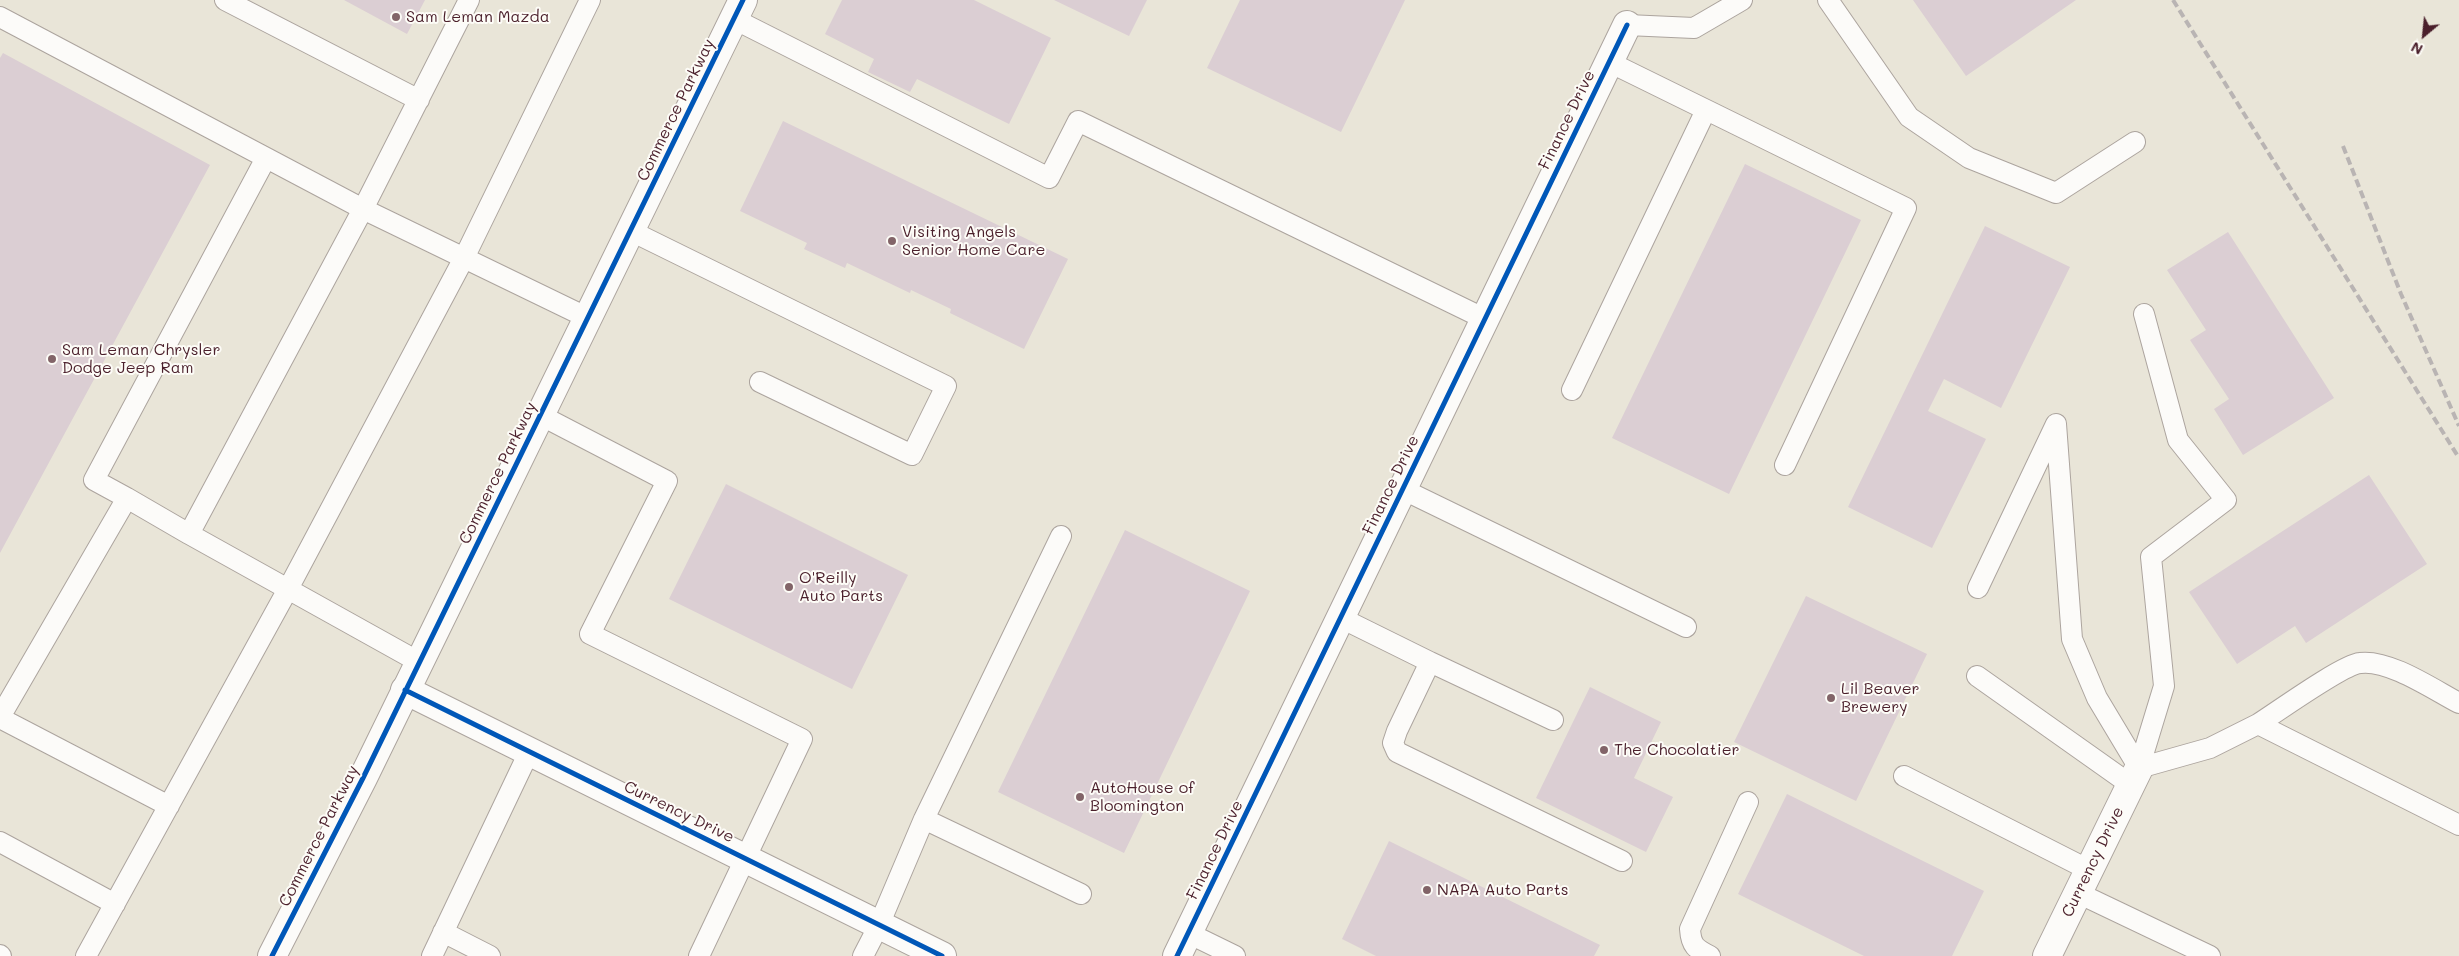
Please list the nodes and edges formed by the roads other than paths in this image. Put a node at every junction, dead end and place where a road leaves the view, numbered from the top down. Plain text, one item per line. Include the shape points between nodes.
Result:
1 (225, 0) edge
2 (469, 0) edge
3 (590, 0) edge
4 (1742, 0) edge
5 (1828, 0) edge
6 (738, 10) edge
7 (0, 17) edge
8 (1627, 25) joint
9 (1609, 62) junction
10 (418, 100) junction
11 (1706, 110) junction
12 (2136, 142) dead end
13 (266, 158) junction
14 (363, 209) junction
15 (631, 231) junction
16 (464, 258) junction
17 (2144, 314) dead end
18 (588, 318) junction
19 (1485, 319) junction
20 (760, 382) dead end
21 (1572, 390) dead end
22 (540, 416) junction
23 (1785, 465) dead end
24 (1402, 489) junction
25 (127, 498) junction
26 (189, 534) junction
27 (1061, 536) dead end
28 (1978, 588) dead end
29 (288, 589) junction
30 (1340, 618) junction
31 (1686, 627) dead end
32 (419, 662) junction
33 (1430, 662) junction
34 (1978, 676) dead end
35 (405, 690) junction
36 (2459, 703) edge
37 (0, 718) edge
38 (1553, 720) dead end
39 (2258, 724) junction
40 (529, 752) junction
41 (1904, 776) dead end
42 (2135, 776) junction
43 (1748, 802) dead end
44 (169, 806) junction
45 (924, 819) junction
46 (2459, 826) edge
47 (0, 842) edge
48 (746, 859) junction
49 (1622, 861) dead end
50 (2084, 881) junction
51 (1081, 894) dead end
52 (115, 904) junction
53 (879, 925) junction
54 (443, 932) junction
55 (1183, 945) edge
56 (86, 956) edge
57 (272, 956) edge
58 (432, 956) edge
59 (490, 956) edge
60 (699, 956) edge
61 (864, 956) edge
62 (942, 956) edge
63 (1235, 956) edge
64 (1710, 956) edge
65 (2047, 956) edge
66 (2210, 956) edge

1 - 10 lane
2 - 10 lane
3 - 16 lane
4 - 8 lane via 1694,28
5 - 12 lane via 1909,117 1969,158 2056,194
6 - 15 street, Commerce Parkway
6 - 19 lane via 1049,178 1078,120
7 - 13 lane
8 - 9 street, Finance Drive
9 - 11 lane
9 - 19 street, Finance Drive
10 - 14 lane
11 - 21 lane
11 - 23 lane via 1906,208
13 - 14 lane
13 - 25 lane via 94,480
14 - 16 lane
14 - 26 lane
15 - 18 street, Commerce Parkway
15 - 20 lane via 946,386 912,455
16 - 18 lane
16 - 29 lane
17 - 42 lane via 2178,440 2226,500 2151,557 2164,686
18 - 22 street, Commerce Parkway
19 - 24 street, Finance Drive
22 - 32 street, Commerce Parkway
22 - 48 lane via 666,481 590,634 802,740
24 - 30 street, Finance Drive
24 - 31 lane
25 - 26 lane
25 - 37 lane
26 - 29 lane
27 - 45 lane
28 - 42 lane via 2056,424 2072,639
29 - 32 lane
29 - 44 lane
30 - 33 lane
30 - 55 street, Finance Drive
32 - 35 street, Commerce Parkway
33 - 38 lane
33 - 49 lane via 1397,731 1394,743 1397,752
34 - 42 lane
35 - 40 street, Currency Drive
35 - 57 street, Commerce Parkway
36 - 39 lane via 2395,670 2359,663
37 - 44 lane
39 - 42 lane via 2210,748
39 - 46 lane
40 - 48 street, Currency Drive
40 - 54 lane
41 - 50 lane
42 - 50 street, Currency Drive
43 - 64 lane via 1690,929 1696,949
44 - 52 lane
45 - 51 lane
45 - 53 lane
47 - 52 lane
48 - 53 street, Currency Drive
48 - 60 lane
50 - 65 street, Currency Drive
50 - 66 lane
52 - 56 lane
53 - 61 lane
53 - 62 street, Currency Drive
54 - 58 lane
54 - 59 lane
55 - 63 lane

